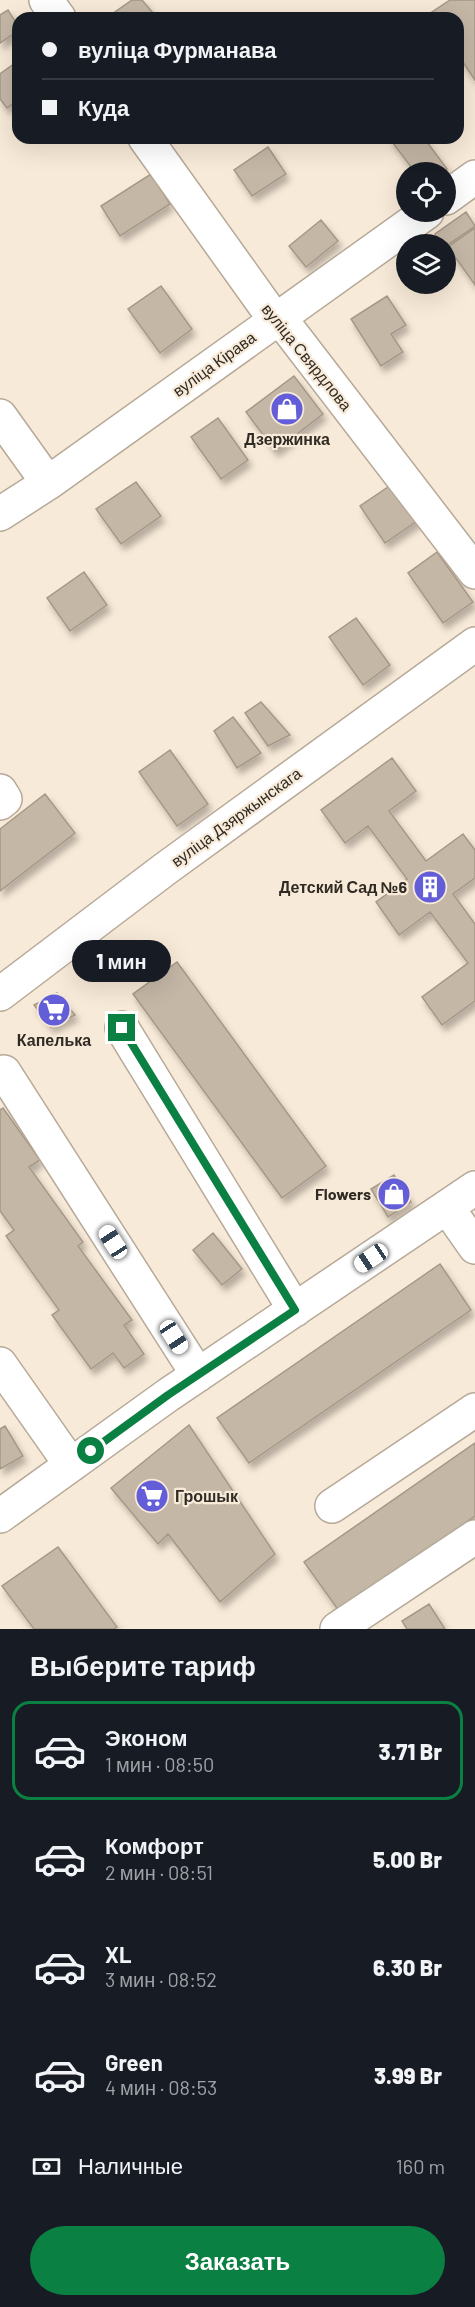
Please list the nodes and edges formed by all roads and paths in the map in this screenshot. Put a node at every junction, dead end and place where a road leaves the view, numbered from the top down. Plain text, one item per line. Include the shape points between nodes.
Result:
1 (149, 144) edge
2 (413, 222) edge
3 (277, 319) junction
4 (0, 416) edge
5 (48, 483) junction
6 (0, 514) edge
7 (475, 572) edge
8 (475, 644) edge
9 (0, 791) edge
10 (0, 803) edge
11 (0, 994) edge
12 (122, 1028) dead end
13 (4, 1072) dead end
14 (475, 1188) edge
15 (447, 1207) junction
16 (475, 1247) edge
17 (295, 1310) junction
18 (0, 1364) edge
19 (198, 1375) junction
20 (475, 1410) edge
21 (71, 1465) junction
22 (332, 1506) dead end
23 (0, 1516) edge
24 (475, 1537) edge
25 (337, 1629) edge

1 - 3 street, вуліца Свярдлова
2 - 3 street, вуліца Кірава
3 - 5 street, вуліца Кірава
3 - 7 street, вуліца Свярдлова
4 - 5 street
5 - 6 street, вуліца Кірава
8 - 11 street, вуліца Дзяржынскага
9 - 10 street via 5,799
12 - 17 street
13 - 19 street
14 - 15 street
15 - 16 street
15 - 17 street
17 - 19 street
18 - 21 street
19 - 21 street
20 - 22 street
21 - 23 street
24 - 25 street

